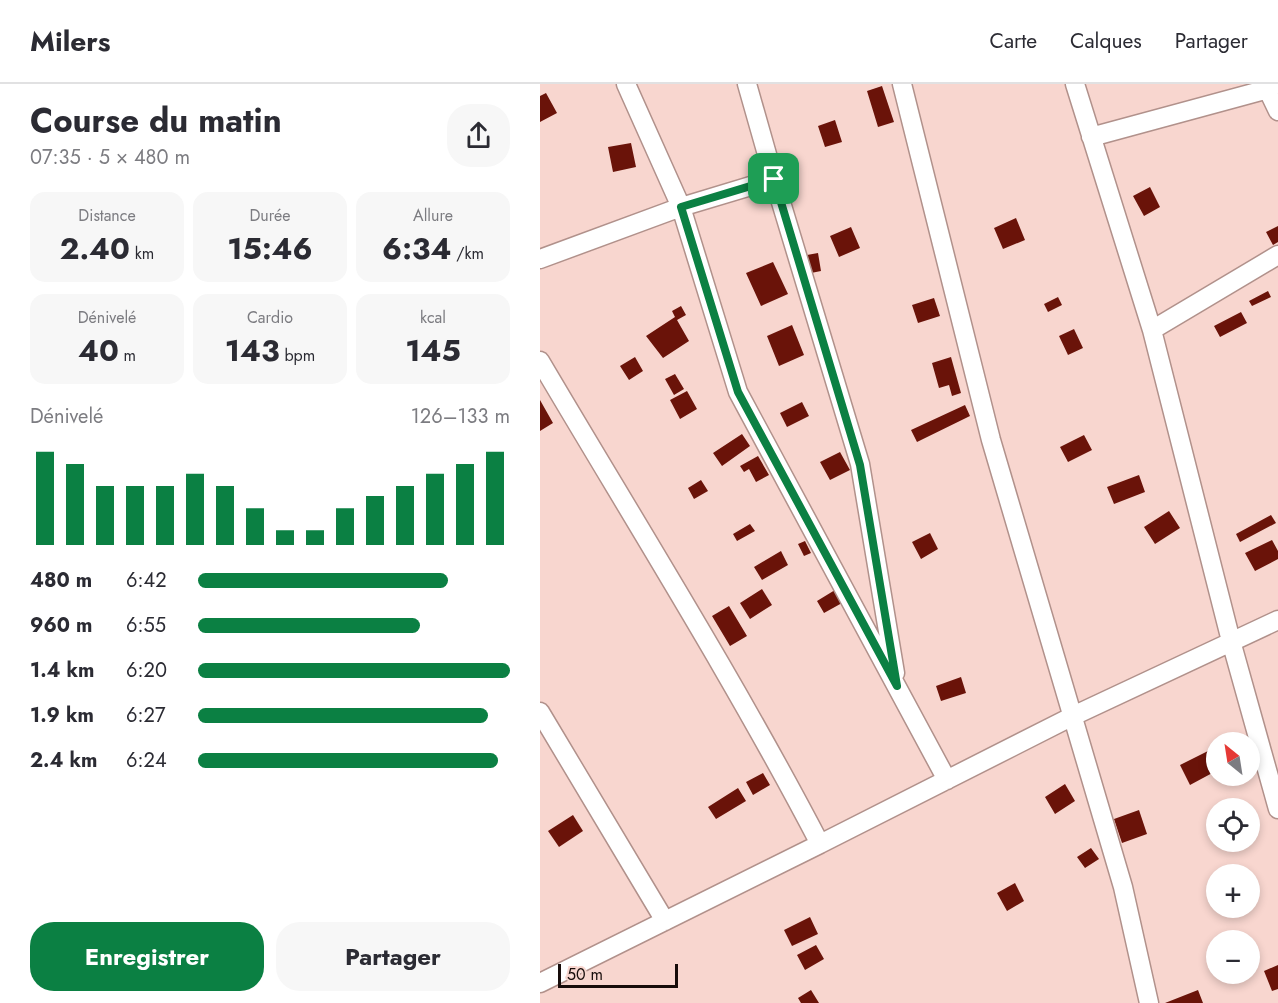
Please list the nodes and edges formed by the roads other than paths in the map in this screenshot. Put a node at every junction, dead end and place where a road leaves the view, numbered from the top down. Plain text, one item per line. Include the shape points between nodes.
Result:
1 (626, 84) edge
2 (747, 84) edge
3 (902, 84) edge
4 (1076, 84) edge
5 (1270, 86) edge
6 (1278, 111) edge
7 (1091, 137) junction
8 (774, 179) junction
9 (681, 207) junction
10 (1278, 255) edge
11 (540, 260) edge
12 (1152, 330) junction
13 (540, 362) edge
14 (1278, 620) edge
15 (1231, 641) junction
16 (897, 686) junction
17 (540, 712) edge
18 (1073, 716) junction
19 (947, 780) junction
20 (1278, 809) edge
21 (820, 844) junction
22 (665, 921) junction
23 (540, 983) edge
24 (1149, 1003) edge

1 - 9 street
2 - 8 street
3 - 18 street via 991,440
4 - 7 street
5 - 6 street
5 - 7 street
7 - 12 street
8 - 9 street
8 - 16 street via 860,465
9 - 11 street
9 - 16 street via 738,392
10 - 12 street
12 - 15 street
13 - 21 street via 744,703
14 - 15 street
15 - 18 street
15 - 20 street
16 - 19 street
17 - 22 street
18 - 19 street
18 - 24 street via 1123,887
19 - 21 street
21 - 22 street
22 - 23 street

